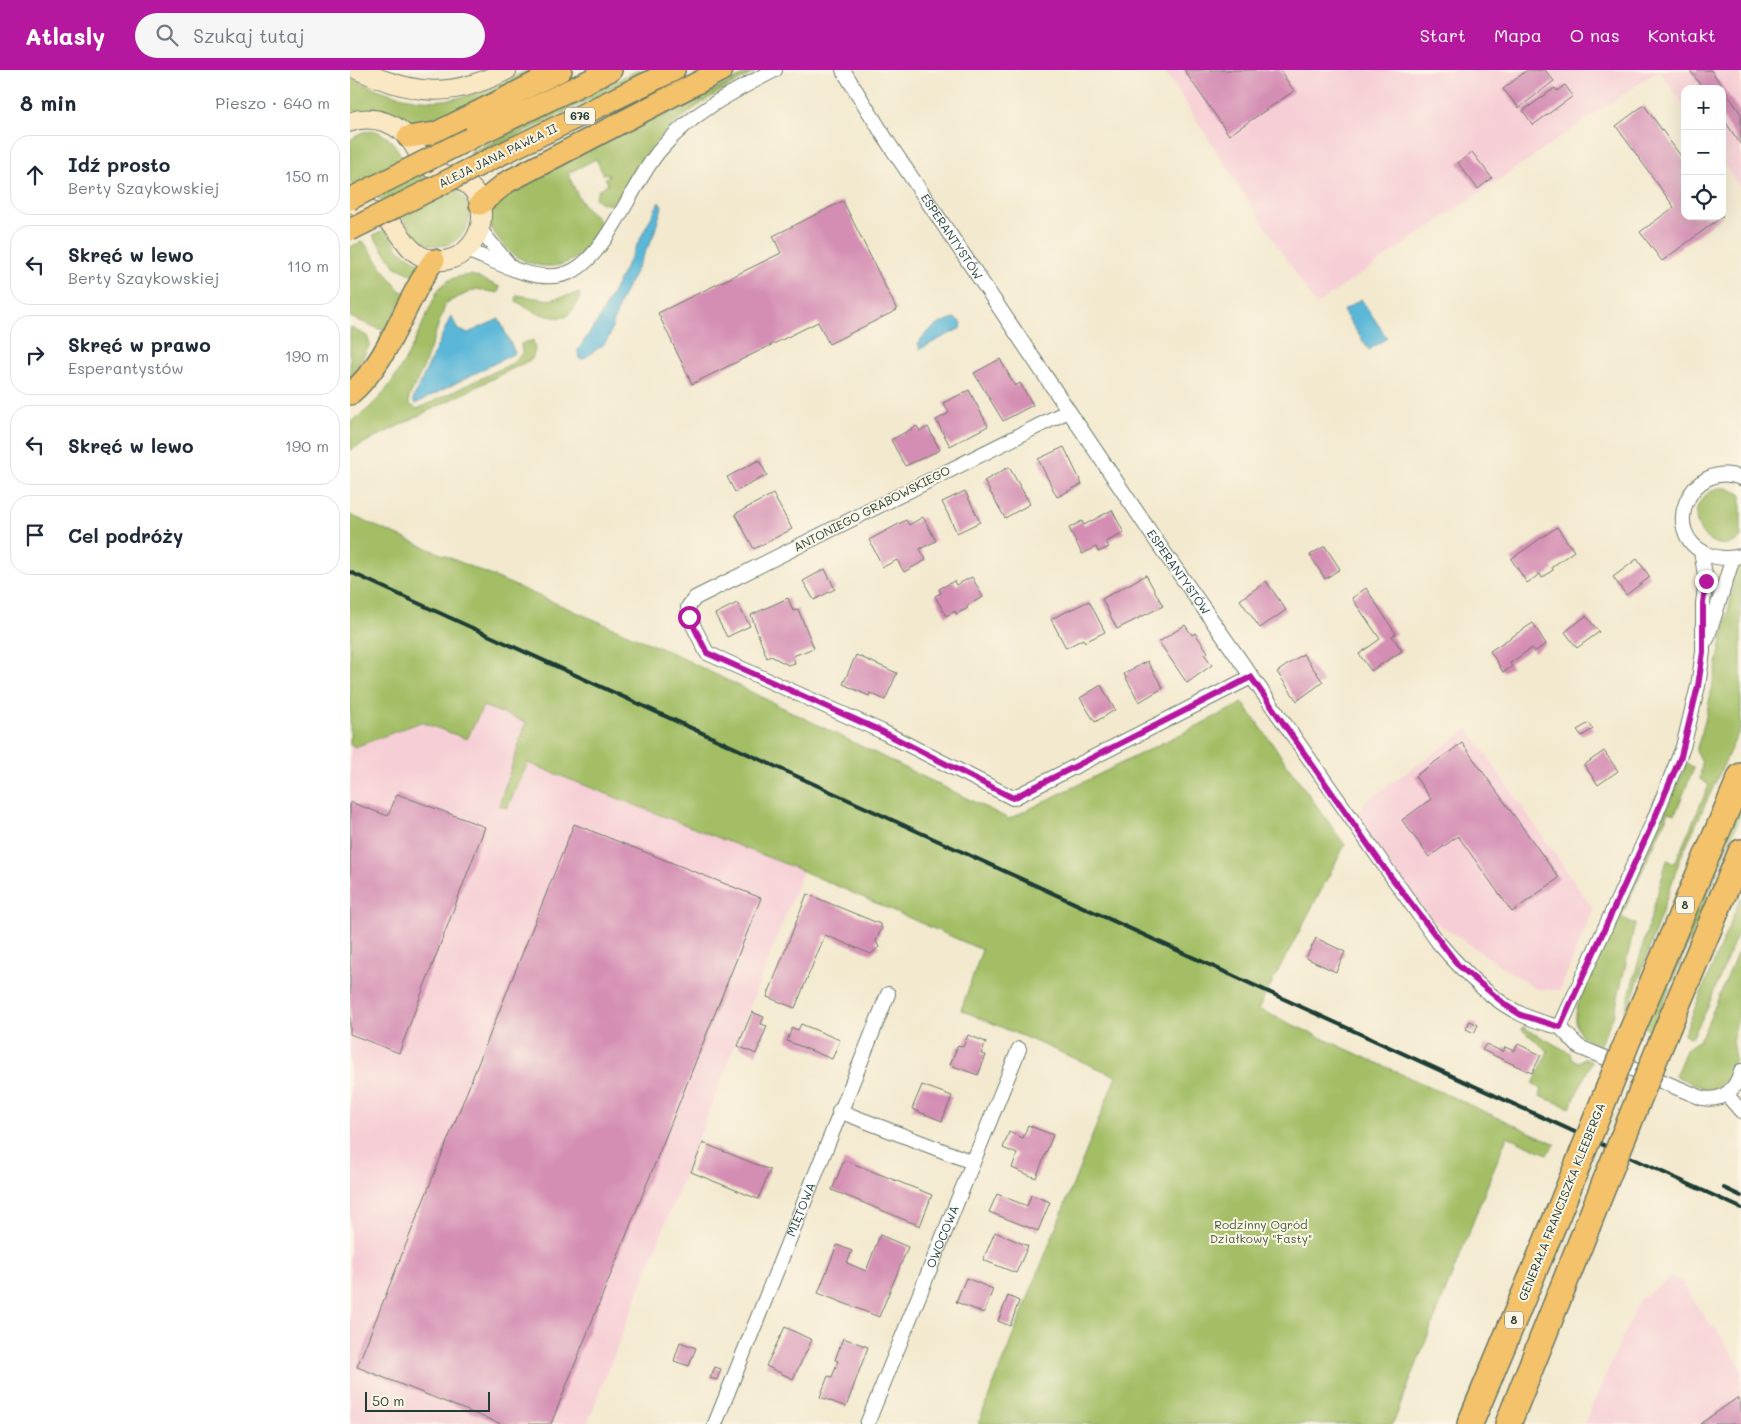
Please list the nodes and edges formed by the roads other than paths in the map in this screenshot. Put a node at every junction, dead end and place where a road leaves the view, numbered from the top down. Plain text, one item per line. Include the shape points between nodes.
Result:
1 (358, 70) edge
2 (508, 70) edge
3 (562, 70) edge
4 (611, 70) edge
5 (674, 70) edge
6 (722, 70) edge
7 (774, 70) edge
8 (843, 70) edge
9 (350, 121) edge
10 (408, 137) junction
11 (350, 200) edge
12 (480, 204) junction
13 (350, 230) edge
14 (480, 230) junction
15 (466, 250) junction
16 (434, 260) junction
17 (512, 267) junction
18 (350, 394) edge
19 (1068, 411) junction
20 (1741, 478) edge
21 (1701, 552) junction
22 (1737, 557) edge
23 (1703, 652) junction
24 (1251, 677) junction
25 (1741, 776) edge
26 (1741, 852) edge
27 (888, 994) dead end
28 (1560, 1027) junction
29 (1019, 1049) dead end
30 (1741, 1071) edge
31 (1727, 1095) junction
32 (839, 1111) junction
33 (1741, 1111) edge
34 (972, 1162) junction
35 (715, 1424) edge
36 (867, 1424) edge
37 (1470, 1424) edge
38 (1508, 1424) edge

1 - 2 street via 404,88 452,90
3 - 10 main road via 436,133
4 - 11 main road, 676, bridge
5 - 13 main road, ALEJA JANA PAWŁA II / 676, bridge
6 - 12 main road via 506,182
7 - 17 street via 711,104 684,124 645,168 602,244 580,266 568,274 546,277 525,274
8 - 19 street, ESPERANTYSTÓW
9 - 10 street via 382,120
10 - 12 street via 430,168 463,181
11 - 16 street via 383,217 410,248 420,256
12 - 14 street
14 - 15 street
14 - 17 street
15 - 16 street via 447,259
15 - 17 street
16 - 18 main road via 423,275 392,341 377,364
19 - 24 street, ESPERANTYSTÓW
19 - 24 street, ANTONIEGO GRABOWSKIEGO via 695,598 688,607 689,617 707,653 881,731 1013,798
20 - 21 street via 1727,475 1709,478 1689,495 1683,512 1685,530
21 - 22 street via 1716,558
21 - 23 street via 1706,581
22 - 23 street
23 - 28 street via 1681,756
24 - 28 street, ESPERANTYSTÓW via 1385,869 1458,965 1514,1011
25 - 37 highway, GENERAŁA FRANCISZKA KLEEBERGA / 8, bridge
26 - 38 highway, bridge
27 - 32 street, MIĘTOWA
28 - 31 street via 1579,1047 1674,1087 1708,1099
29 - 34 street, OWOCOWA
30 - 31 street
31 - 33 street
32 - 34 street
32 - 35 street, MIĘTOWA
34 - 36 street, OWOCOWA

